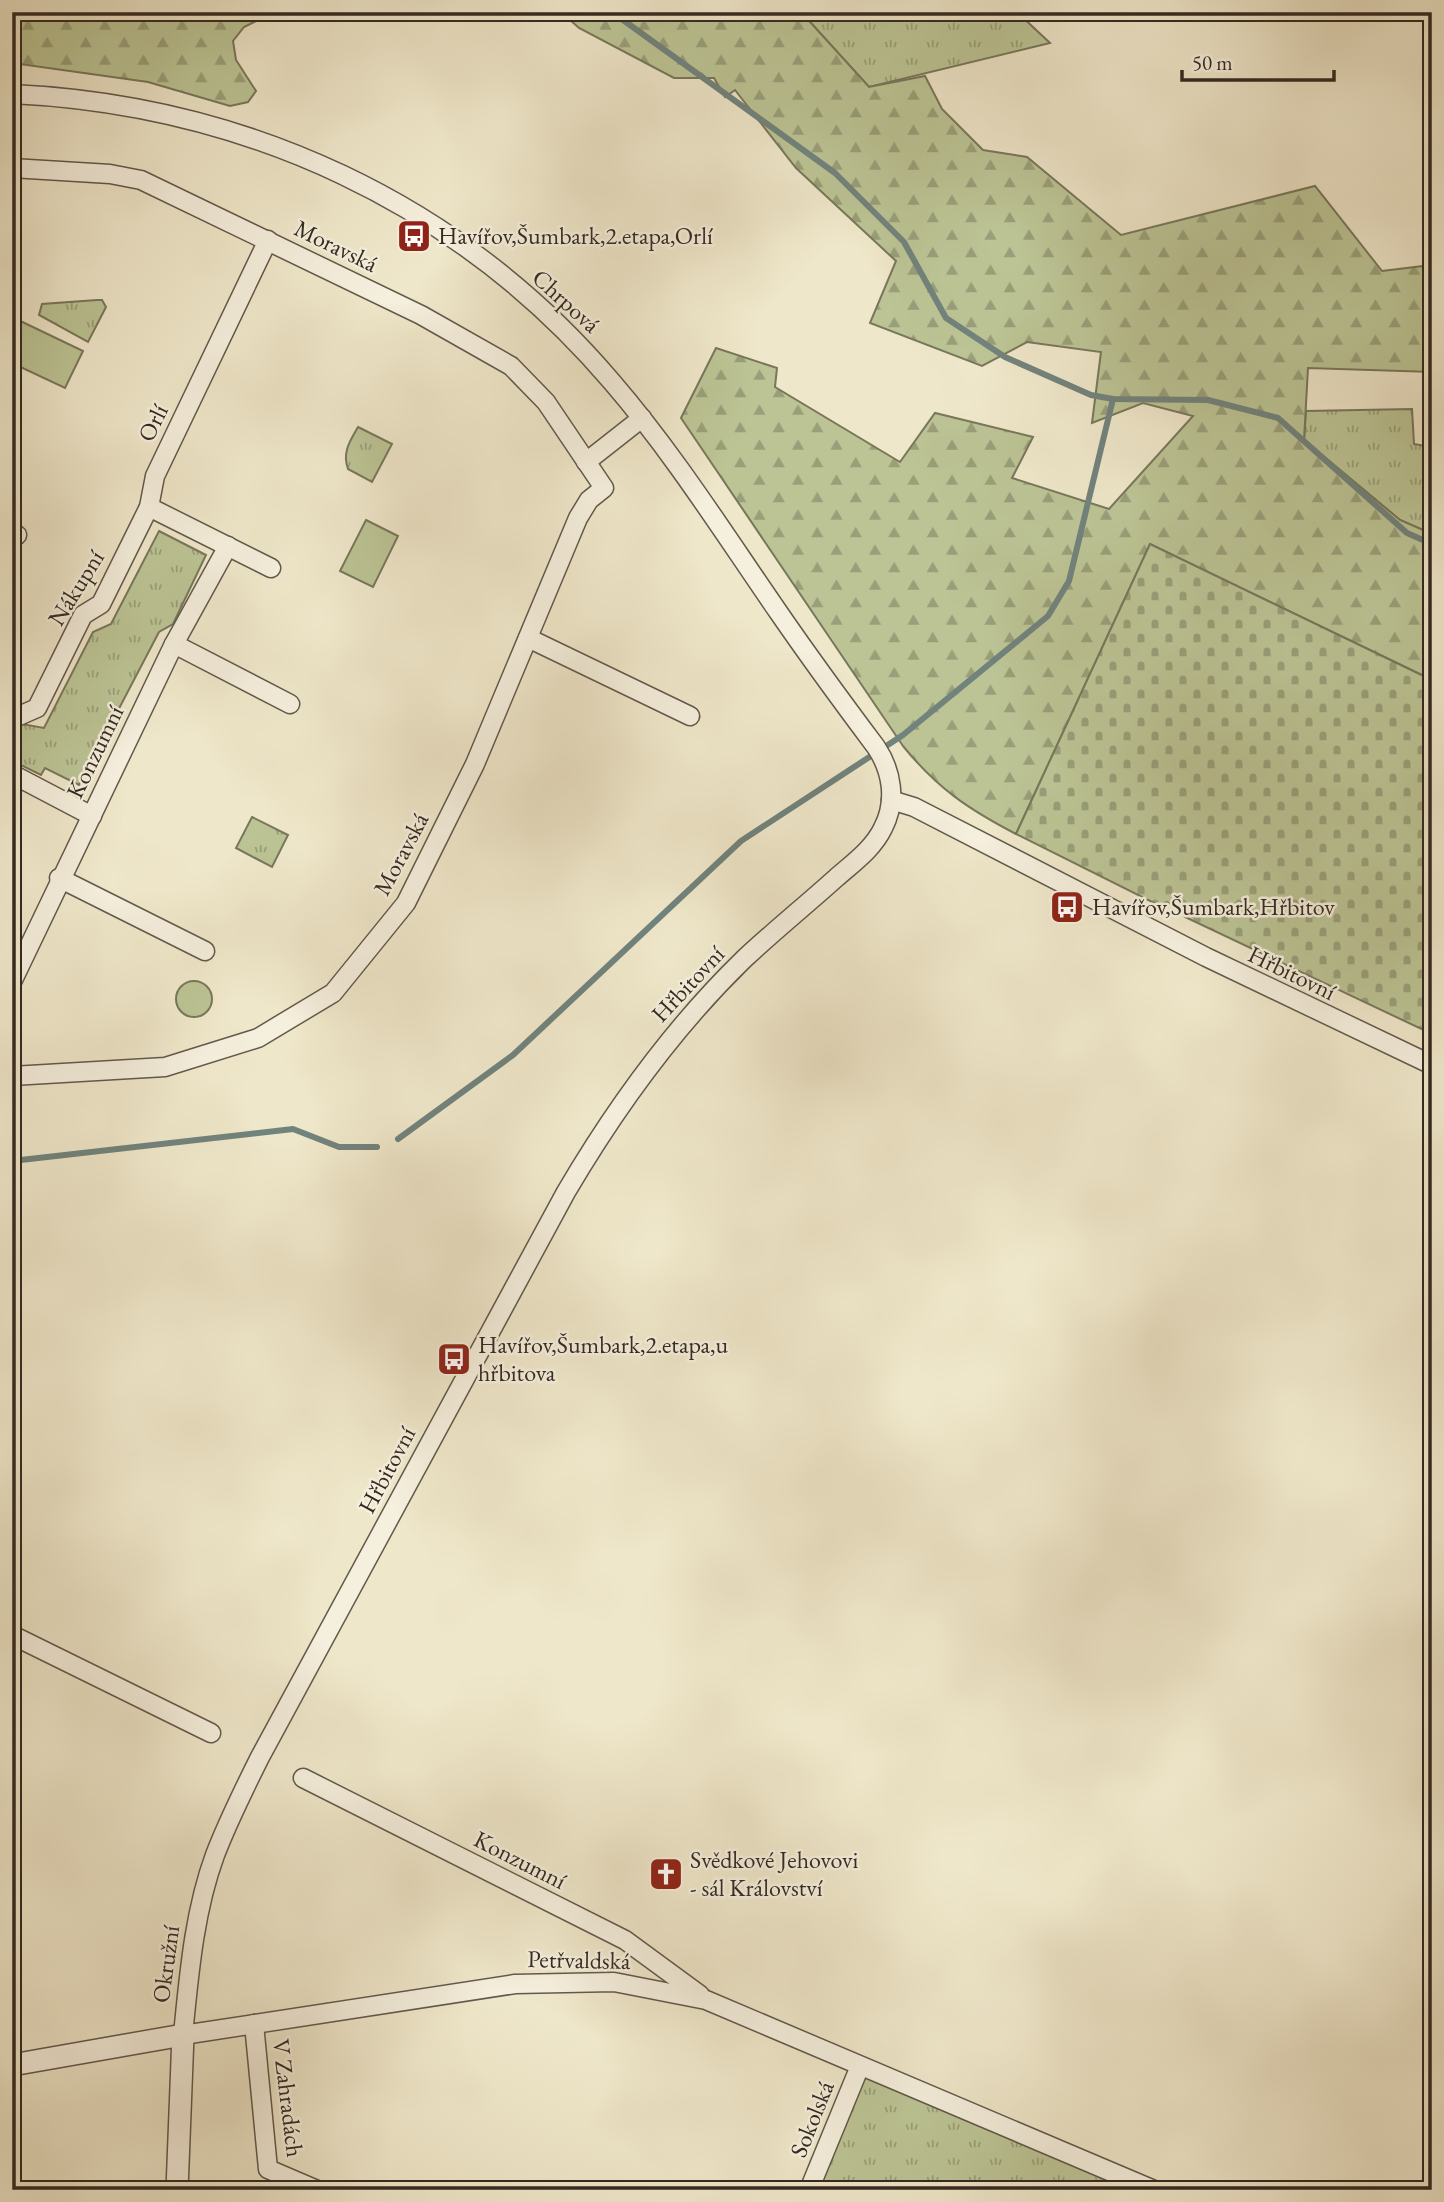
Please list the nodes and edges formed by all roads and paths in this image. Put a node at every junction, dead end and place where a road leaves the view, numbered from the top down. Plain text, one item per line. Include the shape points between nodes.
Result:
1 (12, 94) edge
2 (12, 168) edge
3 (268, 240) junction
4 (642, 418) junction
5 (586, 462) junction
6 (149, 508) junction
7 (228, 546) junction
8 (271, 568) dead end
9 (528, 638) junction
10 (174, 645) junction
11 (290, 704) dead end
12 (690, 716) dead end
13 (12, 719) edge
14 (12, 774) edge
15 (891, 800) junction
16 (92, 816) junction
17 (59, 878) junction
18 (205, 951) dead end
19 (12, 982) edge
20 (1432, 1065) edge
21 (12, 1076) edge
22 (12, 1635) edge
23 (211, 1733) dead end
24 (260, 1757) joint
25 (303, 1779) dead end
26 (706, 2000) junction
27 (254, 2024) junction
28 (183, 2035) junction
29 (12, 2065) edge
30 (860, 2066) junction
31 (177, 2190) edge
32 (317, 2190) edge
33 (809, 2190) edge
34 (1154, 2190) edge

1 - 4 street, Chrpová via 131,108 200,123 322,164 383,193 531,300 589,356
2 - 3 street, Moravská via 133,178
3 - 5 street, Moravská via 421,315 511,366 546,402
3 - 6 street, Orlí via 155,476
4 - 5 street
4 - 15 street, Chrpová via 882,756 891,781
5 - 9 street, Moravská via 604,488 578,517
6 - 7 street
6 - 13 street, Nákupní via 101,604 83,615 37,708
7 - 8 street
7 - 10 street, Konzumní
9 - 12 street
9 - 21 street, Moravská via 475,764 406,903 333,993 258,1038 165,1067
10 - 11 street
10 - 16 street, Konzumní
14 - 16 street
15 - 20 street, Hřbitovní via 914,807 1158,934
15 - 24 street, Hřbitovní via 887,821 872,846 696,1009 651,1061 596,1141
16 - 17 street, Konzumní
17 - 18 street
17 - 19 street, Konzumní
22 - 23 street
24 - 28 street, Okružní via 214,1857 190,1961
25 - 26 street, Konzumní via 625,1940
26 - 27 street, Petřvaldská via 614,1982 515,1984
26 - 30 street, Petřvaldská
27 - 28 street, Petřvaldská
27 - 32 street, V Zahradách via 268,2169
28 - 29 street, Petřvaldská
28 - 31 street, Okružní
30 - 33 street, Sokolská
30 - 34 street, Petřvaldská

